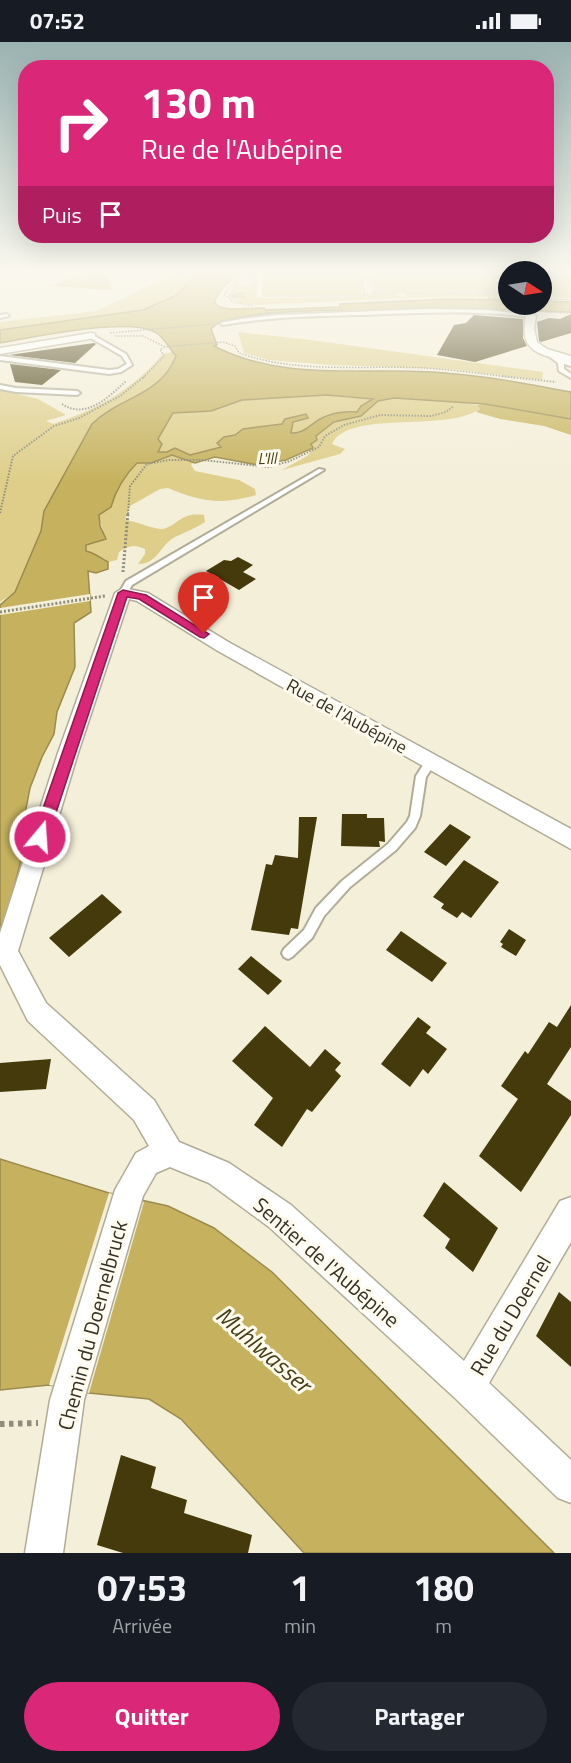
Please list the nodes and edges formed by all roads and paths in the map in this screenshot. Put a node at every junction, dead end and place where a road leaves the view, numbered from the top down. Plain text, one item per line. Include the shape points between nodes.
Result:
1 (64, 341) edge
2 (99, 341) edge
3 (149, 341) edge
4 (530, 341) edge
5 (165, 348) junction
6 (571, 350) edge
7 (0, 351) edge
8 (548, 353) junction
9 (0, 358) edge
10 (566, 360) edge
11 (130, 364) junction
12 (571, 364) edge
13 (571, 376) edge
14 (563, 384) dead end
15 (0, 387) edge
16 (77, 393) dead end
17 (60, 401) dead end
18 (454, 406) dead end
19 (321, 470) dead end
20 (0, 513) edge
21 (121, 590) junction
22 (0, 612) edge
23 (431, 762) junction
24 (571, 840) edge
25 (288, 953) dead end
26 (169, 1152) junction
27 (571, 1212) edge
28 (468, 1387) junction
29 (65, 1412) junction
30 (0, 1424) edge
31 (571, 1485) edge
32 (44, 1553) edge

1 - 7 street
2 - 11 lane via 124,355
3 - 5 path
4 - 8 street
5 - 14 path via 223,342 256,359 287,365 426,368
5 - 20 path via 160,349 164,356 155,366 120,396 79,418 54,426 13,456
6 - 8 street
8 - 10 street
9 - 11 lane via 109,372
10 - 12 lane
10 - 13 lane via 561,370
11 - 17 path via 132,369 126,381 88,409 67,410
15 - 16 lane
18 - 21 path via 431,416 380,415 344,424 325,435 319,447 268,467 202,460 147,464 130,486
19 - 21 lane
21 - 22 path
21 - 23 street, Rue de l'Aubépine via 142,597
21 - 26 street via 6,951 37,1012 144,1110
23 - 24 street, Rue de l'Aubépine
23 - 25 lane via 421,776 416,816 411,825 392,847 346,884
26 - 28 street, Sentier de l'Aubépine via 219,1173 280,1216
26 - 29 street, Chemin du Doernelbruck via 146,1163 130,1190
27 - 28 street, Rue du Doernel
28 - 31 street, Sentier de l'Aubépine
29 - 30 path
29 - 32 street, Chemin du Doernelbruck

